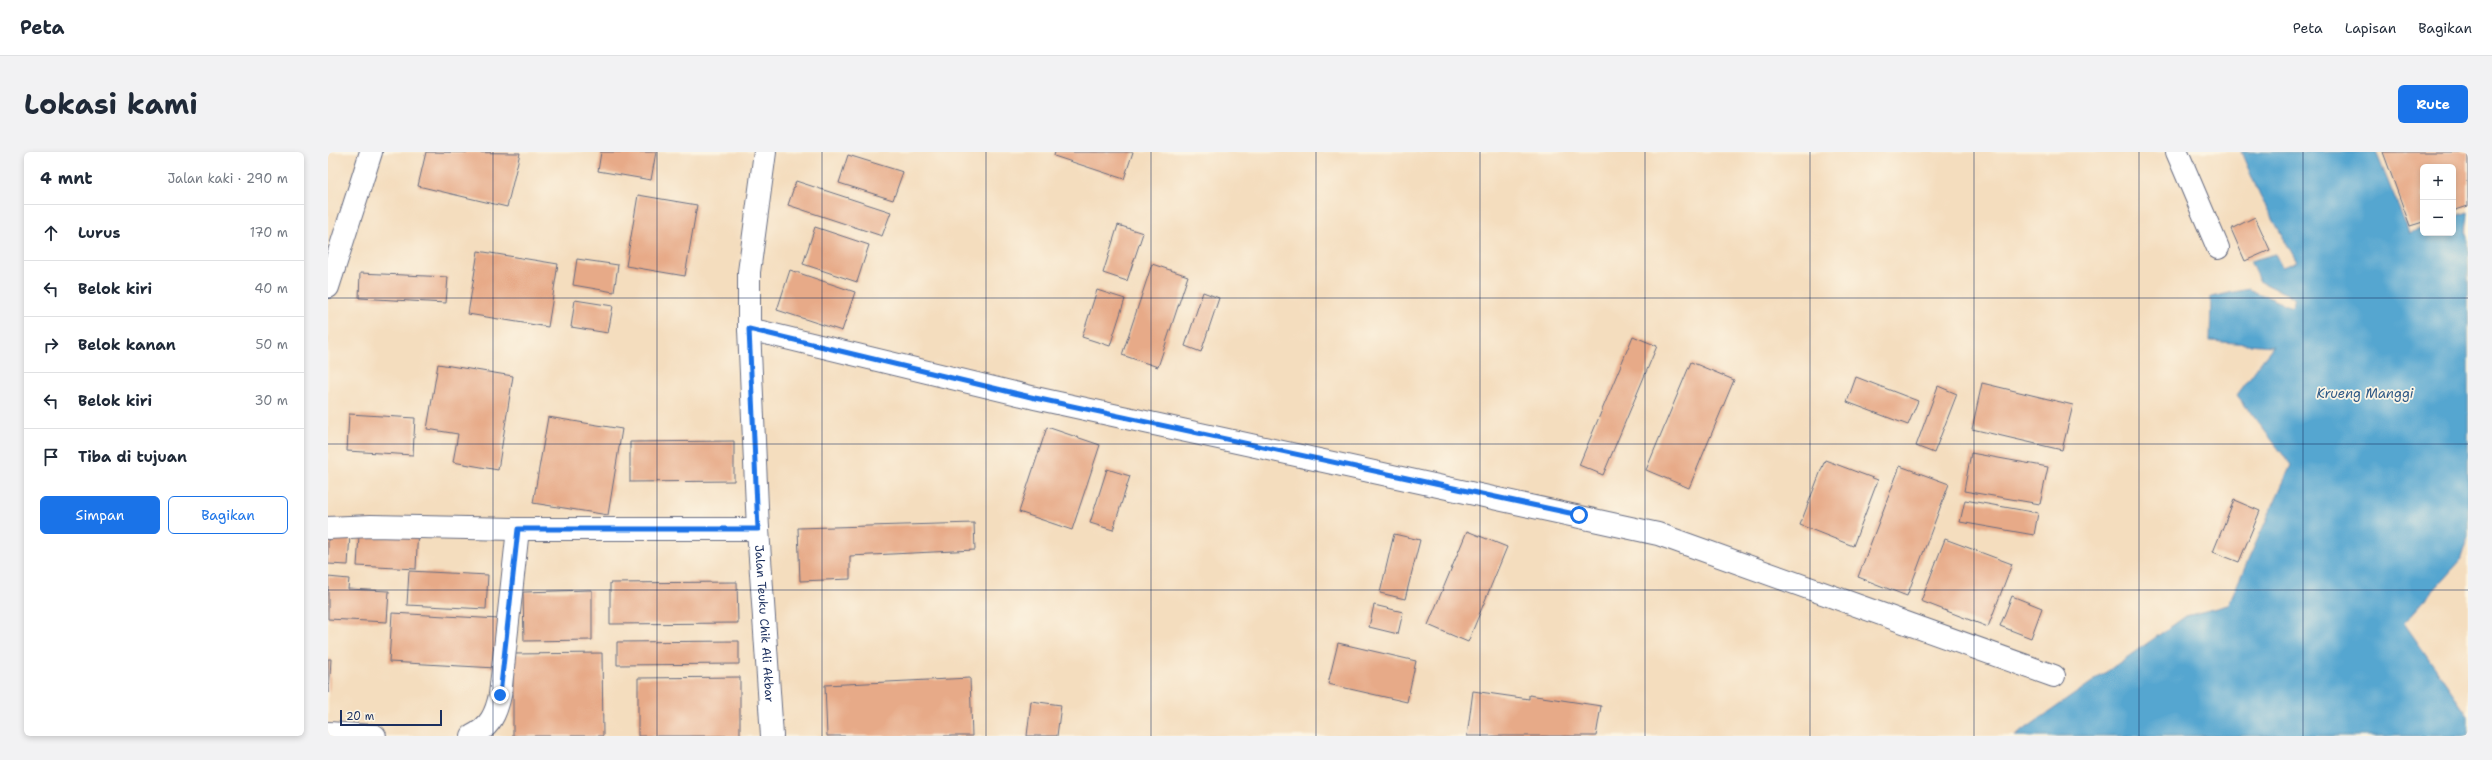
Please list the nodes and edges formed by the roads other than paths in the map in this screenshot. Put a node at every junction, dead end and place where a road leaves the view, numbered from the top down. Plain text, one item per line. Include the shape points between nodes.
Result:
1 (371, 152) edge
2 (765, 152) edge
3 (2177, 152) edge
4 (2218, 248) dead end
5 (328, 287) edge
6 (749, 329) junction
7 (328, 528) edge
8 (518, 529) junction
9 (758, 529) junction
10 (2054, 676) dead end
11 (328, 733) edge
12 (375, 736) edge
13 (472, 736) edge
14 (772, 736) edge

1 - 5 street
2 - 6 street, Jalan Teuku Chik Ali Akbar via 749,272
3 - 4 street
6 - 9 street, Jalan Teuku Chik Ali Akbar
6 - 10 street via 1035,398 1658,534
7 - 8 street via 371,526
8 - 9 street
8 - 13 street via 500,695 493,719 485,729
9 - 14 street, Jalan Teuku Chik Ali Akbar
11 - 12 street

